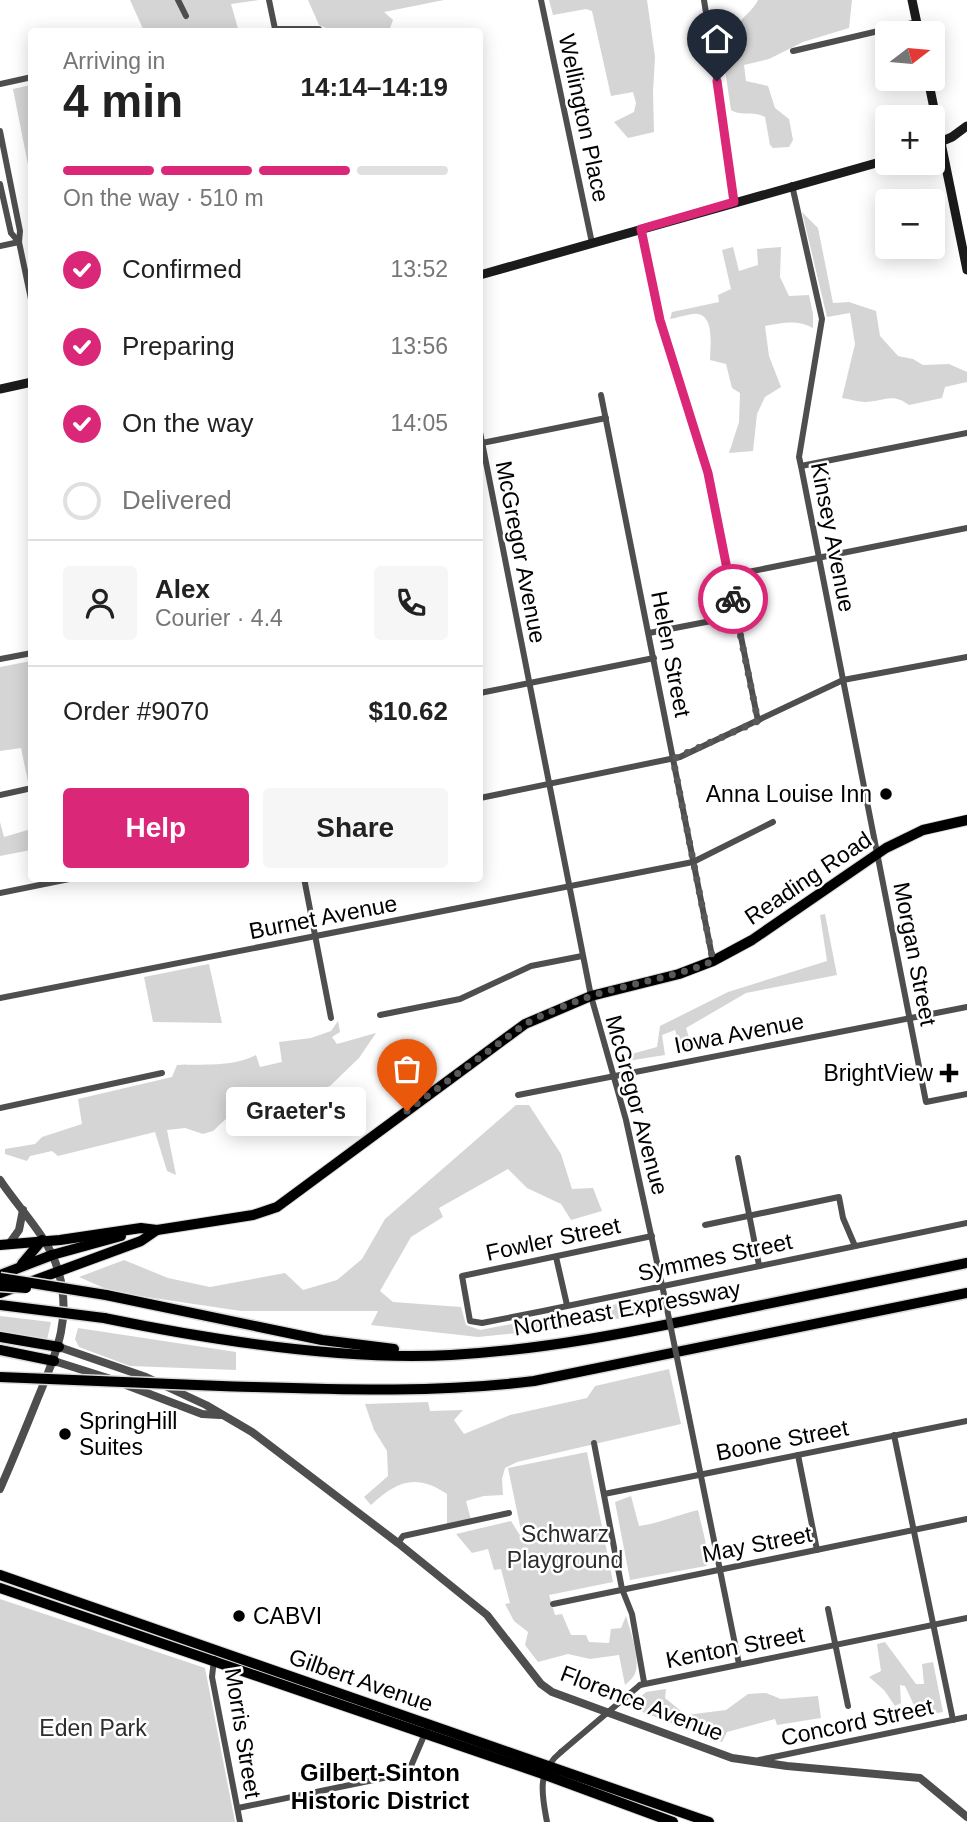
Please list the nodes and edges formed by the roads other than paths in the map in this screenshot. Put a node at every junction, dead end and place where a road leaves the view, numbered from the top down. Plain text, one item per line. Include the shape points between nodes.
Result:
1 (178, 0) edge
2 (269, 0) edge
3 (541, 0) edge
4 (704, 0) edge
5 (912, 0) edge
6 (186, 16) dead end
7 (917, 21) edge
8 (275, 28) edge
9 (875, 32) edge
10 (793, 51) dead end
11 (28, 78) edge
12 (0, 84) edge
13 (967, 126) edge
14 (0, 131) edge
15 (945, 139) edge
16 (875, 163) edge
17 (944, 175) edge
18 (0, 184) edge
19 (792, 185) junction
20 (734, 202) junction
21 (641, 229) junction
22 (19, 242) junction
23 (592, 243) junction
24 (0, 246) edge
25 (967, 270) edge
26 (483, 274) edge
27 (28, 285) edge
28 (28, 383) edge
29 (0, 389) edge
30 (601, 395) dead end
31 (606, 418) junction
32 (967, 433) edge
33 (483, 443) edge
34 (483, 448) edge
35 (800, 466) junction
36 (967, 528) edge
37 (819, 557) junction
38 (728, 576) junction
39 (737, 616) junction
40 (649, 633) junction
41 (28, 654) edge
42 (967, 657) edge
43 (654, 658) junction
44 (0, 659) edge
45 (843, 681) junction
46 (529, 683) junction
47 (483, 692) edge
48 (758, 721) junction
49 (673, 759) junction
50 (549, 784) junction
51 (28, 789) edge
52 (0, 795) edge
53 (483, 797) edge
54 (967, 820) edge
55 (773, 822) dead end
56 (878, 854) junction
57 (693, 862) junction
58 (54, 882) edge
59 (305, 882) edge
60 (569, 886) junction
61 (0, 893) edge
62 (315, 937) junction
63 (582, 956) junction
64 (713, 961) junction
65 (591, 996) junction
66 (0, 998) edge
67 (967, 1007) edge
68 (380, 1015) dead end
69 (331, 1018) dead end
70 (910, 1018) junction
71 (162, 1073) dead end
72 (612, 1076) junction
73 (967, 1094) edge
74 (518, 1095) dead end
75 (0, 1108) edge
76 (738, 1158) dead end
77 (0, 1180) edge
78 (23, 1210) junction
79 (749, 1217) junction
80 (967, 1223) edge
81 (705, 1225) dead end
82 (130, 1229) junction
83 (158, 1230) junction
84 (652, 1236) junction
85 (42, 1240) junction
86 (5, 1244) edge
87 (855, 1246) junction
88 (51, 1255) junction
89 (556, 1256) junction
90 (967, 1263) edge
91 (759, 1265) junction
92 (16, 1269) junction
93 (58, 1270) junction
94 (0, 1276) edge
95 (662, 1285) junction
96 (0, 1286) edge
97 (0, 1293) edge
98 (967, 1293) edge
99 (106, 1295) junction
100 (0, 1305) edge
101 (567, 1305) junction
102 (470, 1321) joint
103 (0, 1337) edge
104 (59, 1347) junction
105 (0, 1350) edge
106 (449, 1355) junction
107 (54, 1361) junction
108 (0, 1377) edge
109 (220, 1415) junction
110 (967, 1421) edge
111 (894, 1435) junction
112 (594, 1443) dead end
113 (798, 1455) junction
114 (700, 1475) junction
115 (0, 1489) edge
116 (604, 1494) junction
117 (509, 1513) dead end
118 (967, 1519) edge
119 (914, 1530) junction
120 (398, 1543) junction
121 (817, 1550) junction
122 (720, 1570) junction
123 (0, 1575) edge
124 (0, 1588) edge
125 (622, 1589) junction
126 (554, 1604) dead end
127 (828, 1609) dead end
128 (967, 1618) edge
129 (933, 1625) junction
130 (835, 1644) junction
131 (216, 1650) junction
132 (213, 1662) junction
133 (739, 1664) junction
134 (642, 1683) junction
135 (848, 1706) dead end
136 (967, 1717) edge
137 (953, 1720) junction
138 (429, 1723) junction
139 (425, 1735) junction
140 (754, 1761) junction
141 (545, 1770) junction
142 (238, 1808) junction
143 (967, 1817) edge
144 (240, 1822) edge
145 (547, 1822) edge
146 (673, 1822) edge
147 (709, 1822) edge

1 - 6 street
2 - 8 street
3 - 23 street, Wellington Place
4 - 20 street
5 - 7 main road
9 - 10 street
11 - 12 street
13 - 15 main road
14 - 22 street
16 - 19 main road
17 - 25 main road
18 - 22 street via 10,233
19 - 20 main road
19 - 35 street, Kinsey Avenue via 822,319
20 - 21 main road
21 - 23 main road
21 - 38 street via 660,320 708,473
22 - 24 street
22 - 27 street
23 - 26 main road
28 - 29 main road
30 - 31 street, Helen Street
31 - 33 street
31 - 40 street, Helen Street
32 - 35 street
34 - 46 street, McGregor Avenue
35 - 37 street, Kinsey Avenue
36 - 37 street
37 - 38 street
37 - 45 street, Kinsey Avenue
38 - 39 street
39 - 40 street
39 - 48 street
40 - 43 street, Helen Street
41 - 44 street
42 - 45 street
43 - 46 street
43 - 49 street, Helen Street
45 - 48 street
45 - 56 street, Kinsey Avenue
46 - 47 street
46 - 50 street, McGregor Avenue
48 - 49 street
49 - 50 street
49 - 57 street, Helen Street
50 - 53 street
50 - 60 street, McGregor Avenue
51 - 52 street
54 - 56 main road, Reading Road via 923,830
55 - 57 street, Burnet Avenue
56 - 64 main road, Reading Road via 752,940
56 - 70 street, Morgan Street
57 - 60 street, Burnet Avenue
57 - 64 street, Helen Street
58 - 61 street
59 - 62 street
60 - 62 street, Burnet Avenue
60 - 63 street, McGregor Avenue
62 - 66 street, Burnet Avenue
62 - 69 street
63 - 65 street, McGregor Avenue
63 - 68 street via 531,966 460,999
64 - 65 main road, Reading Road
65 - 72 street, McGregor Avenue
65 - 83 main road, Reading Road via 525,1024 277,1207 253,1216
67 - 70 street, Iowa Avenue
70 - 72 street, Iowa Avenue
70 - 73 street, Morgan Street via 926,1102
71 - 75 street
72 - 74 street, Iowa Avenue
72 - 84 street, McGregor Avenue
76 - 79 street
77 - 78 street
78 - 85 street
78 - 86 street via 19,1230
79 - 81 street
79 - 87 street via 838,1197
79 - 91 street
80 - 87 street, Symmes Street
82 - 83 main road, Reading Road
82 - 85 main road, Reading Road
82 - 88 main road via 121,1237
83 - 93 main road, Reading Road via 141,1241
84 - 89 street, Fowler Street
84 - 95 street, McGregor Avenue
85 - 86 main road, Reading Road
85 - 88 street
85 - 92 highway
87 - 91 street, Symmes Street
88 - 92 highway
88 - 93 street
89 - 101 street
89 - 102 street, Fowler Street via 462,1276
90 - 106 highway, Northeast Expressway via 594,1339
91 - 95 street, Symmes Street
92 - 94 highway
93 - 97 main road, Reading Road
93 - 104 street via 63,1312
94 - 99 highway, bridge
95 - 101 street, Symmes Street
95 - 114 street, McGregor Avenue, bridge
96 - 99 highway, bridge
98 - 108 highway, bridge via 534,1381 475,1388
99 - 106 highway via 322,1340
100 - 106 highway, Northeast Expressway, bridge via 270,1345
101 - 102 street, Symmes Street
103 - 104 highway
104 - 107 street
104 - 109 street, Florence Avenue via 146,1377
105 - 107 highway
107 - 109 street, Florence Avenue via 202,1414
107 - 115 street
109 - 120 street, Florence Avenue via 252,1432
110 - 111 street, Boone Street
111 - 113 street, Boone Street
111 - 119 street
112 - 116 street
113 - 114 street, Boone Street
113 - 121 street
114 - 116 street, Boone Street
114 - 122 street, McGregor Avenue
116 - 125 street
117 - 120 street via 403,1536
118 - 119 street, May Street
119 - 121 street, May Street
119 - 129 street
120 - 140 street, Florence Avenue via 487,1615 547,1689 722,1755
121 - 122 street, May Street
122 - 125 street, May Street
122 - 133 street, McGregor Avenue
123 - 131 main road, Gilbert Avenue
124 - 132 main road, Gilbert Avenue
125 - 126 street, May Street
125 - 134 street via 632,1614
127 - 130 street
128 - 129 street, Kenton Street
129 - 130 street, Kenton Street
129 - 137 street
130 - 133 street, Kenton Street
130 - 135 street
131 - 132 street, Morris Street
131 - 138 main road, Gilbert Avenue
132 - 139 main road, Gilbert Avenue
132 - 142 street, Morris Street via 212,1677
133 - 134 street, Kenton Street
134 - 141 street, Kenton Street, bridge
136 - 137 street, Concord Street
137 - 140 street, Concord Street
138 - 139 street
138 - 141 main road, Gilbert Avenue
139 - 141 main road, Gilbert Avenue
139 - 142 street via 411,1766 402,1774
140 - 143 street, Florence Avenue via 920,1778
141 - 145 street via 541,1785
141 - 146 main road, Gilbert Avenue
141 - 147 main road, Gilbert Avenue
142 - 144 street, Morris Street

